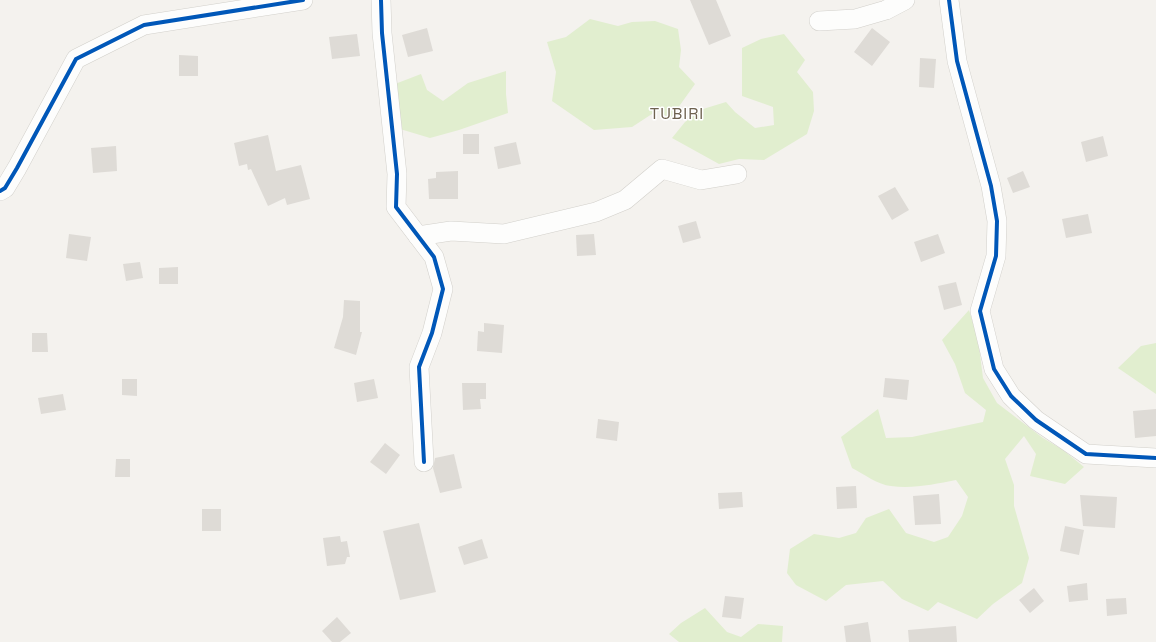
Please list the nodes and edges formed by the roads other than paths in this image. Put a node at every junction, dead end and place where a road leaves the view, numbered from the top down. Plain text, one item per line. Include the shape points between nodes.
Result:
1 (303, 0) edge
2 (381, 0) edge
3 (905, 0) edge
4 (949, 0) edge
5 (819, 21) dead end
6 (738, 174) dead end
7 (0, 191) edge
8 (418, 236) junction
9 (1156, 458) edge
10 (424, 462) dead end

1 - 7 street via 144,25 76,59 18,168 5,188
2 - 8 street via 382,33 397,174 396,208
3 - 5 street via 886,10 855,20
4 - 9 street via 956,61 991,186 997,221 996,256 980,311 994,369 1011,396 1036,420 1086,454
6 - 8 street via 701,180 662,169 625,200 596,212 504,234 451,231
8 - 10 street via 434,257 443,289 432,333 419,367

